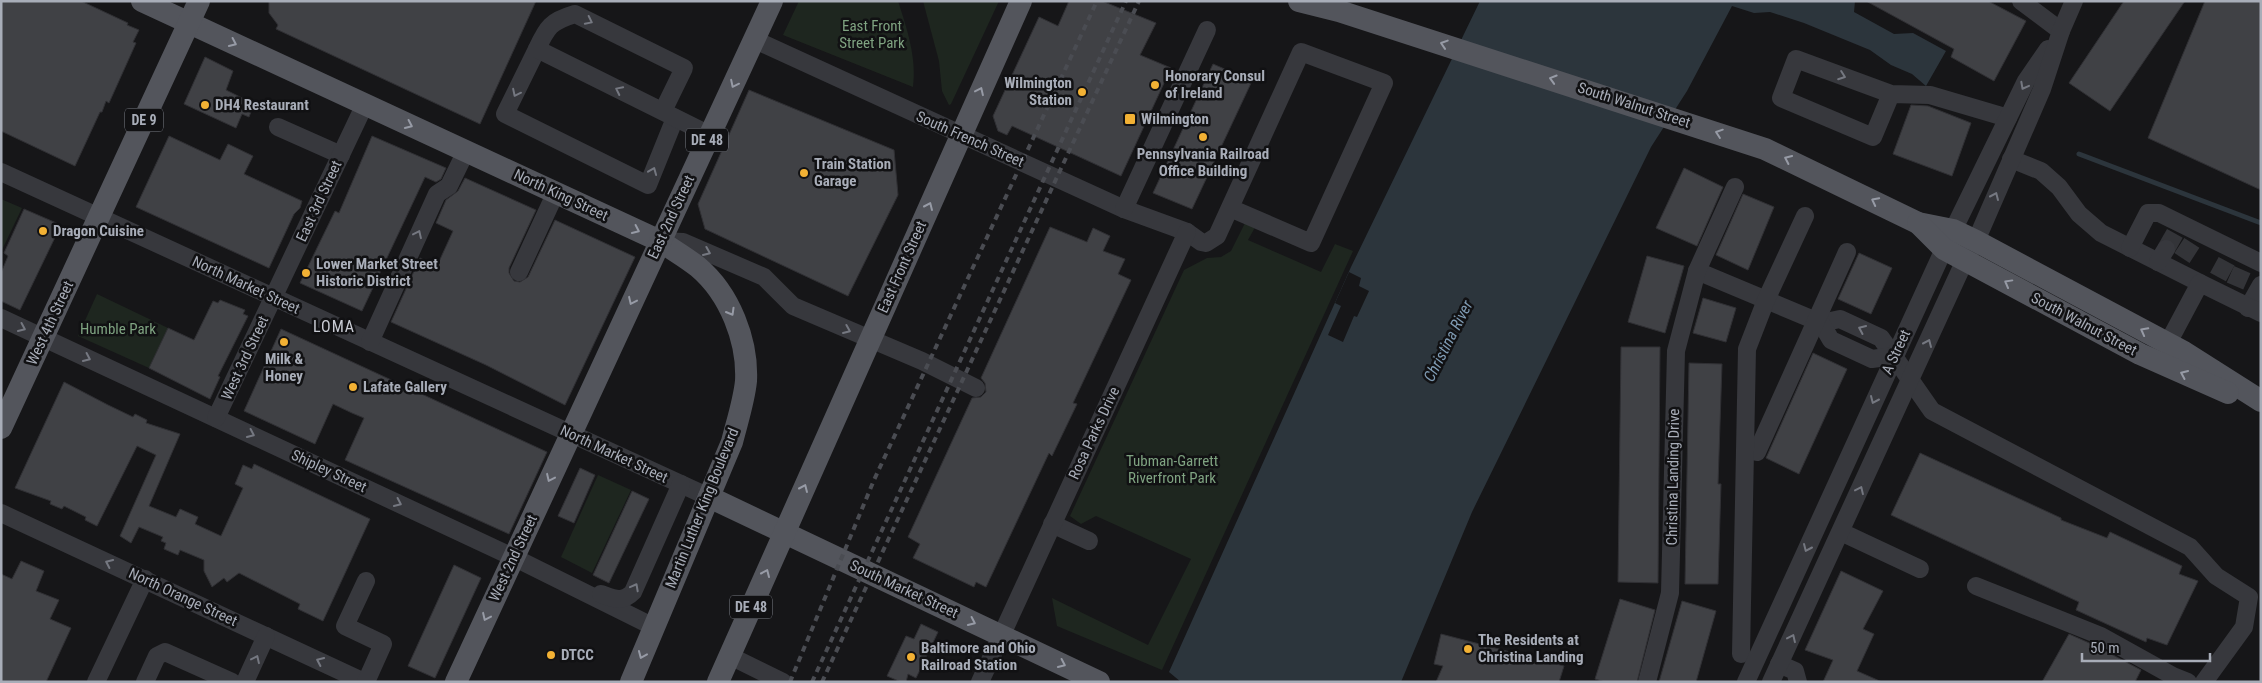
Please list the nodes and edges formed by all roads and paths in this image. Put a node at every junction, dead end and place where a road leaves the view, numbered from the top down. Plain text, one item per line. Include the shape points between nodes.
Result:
1 (142, 1) edge
2 (199, 1) edge
3 (772, 1) edge
4 (1021, 1) edge
5 (1299, 1) edge
6 (1317, 1) edge
7 (2020, 1) edge
8 (2074, 1) edge
9 (1339, 11) junction
10 (189, 23) junction
11 (1207, 30) dead end
12 (2061, 31) junction
13 (755, 40) junction
14 (537, 49) junction
15 (1891, 94) junction
16 (365, 104) junction
17 (669, 115) junction
18 (2008, 118) junction
19 (278, 127) dead end
20 (710, 135) junction
21 (960, 135) junction
22 (466, 151) junction
23 (341, 155) junction
24 (2011, 159) junction
25 (1, 172) edge
26 (1735, 186) dead end
27 (556, 192) junction
28 (1230, 208) junction
29 (1124, 209) junction
30 (1806, 216) dead end
31 (99, 217) junction
32 (1187, 232) junction
33 (1948, 240) junction
34 (660, 241) junction
35 (2130, 248) junction
36 (1970, 250) junction
37 (1847, 252) dead end
38 (2244, 256) edge
39 (1697, 271) junction
40 (520, 272) dead end
41 (2210, 283) junction
42 (2261, 285) edge
43 (273, 298) junction
44 (1766, 300) junction
45 (2254, 310) edge
46 (1, 318) edge
47 (1818, 322) junction
48 (43, 337) junction
49 (870, 339) junction
50 (370, 342) junction
51 (2168, 343) junction
52 (1894, 356) junction
53 (1910, 381) junction
54 (976, 388) dead end
55 (2261, 401) edge
56 (2261, 407) edge
57 (216, 418) junction
58 (1, 428) edge
59 (571, 434) junction
60 (1757, 452) dead end
61 (682, 484) junction
62 (709, 497) junction
63 (1, 513) edge
64 (1052, 524) junction
65 (1841, 532) junction
66 (784, 533) junction
67 (1089, 541) dead end
68 (514, 557) junction
69 (1920, 569) dead end
70 (145, 580) junction
71 (366, 581) dead end
72 (560, 581) junction
73 (1976, 586) dead end
74 (654, 627) junction
75 (1001, 635) junction
76 (266, 636) junction
77 (1741, 654) dead end
78 (730, 656) junction
79 (1779, 664) junction
80 (96, 682) edge
81 (145, 682) edge
82 (232, 682) edge
83 (245, 682) edge
84 (365, 682) edge
85 (456, 682) edge
86 (631, 682) edge
87 (718, 682) edge
88 (783, 682) edge
89 (980, 682) edge
90 (1099, 682) edge
91 (1647, 682) edge
92 (1746, 682) edge
93 (1771, 682) edge
94 (1798, 682) edge
95 (2188, 682) edge
96 (2204, 682) edge

1 - 10 main road, North King Street
2 - 10 main road, DE 9
3 - 13 main road, East 2nd Street / DE 48
21 -> 4 main road, East Front Street / DE 48
5 - 9 main road, South Walnut Street
6 - 9 main road, South Walnut Street
7 - 12 street
8 - 12 street, A Street
33 -> 9 main road, South Walnut Street via 1765,148
10 -> 16 main road, North King Street
10 - 31 main road, DE 9
11 - 29 street
12 -> 18 street, A Street via 2026,81
12 - 24 street, A Street via 2042,89
13 -> 20 main road, East 2nd Street / DE 48
13 - 21 street, South French Street
17 -> 14 street
14 -> 17 street via 547,27 575,14 684,68
14 -> 17 street via 505,114 648,185
15 -> 15 street via 1873,136 1781,98 1796,59
15 - 18 street via 1930,94
16 -> 22 main road, North King Street
16 - 23 street, East 3rd Street
17 - 20 street
18 - 33 street, A Street
19 - 23 street
20 - 34 main road, East 2nd Street / DE 48
21 - 29 street, South French Street
49 -> 21 main road, East Front Street / DE 48
22 - 27 main road, North King Street
50 -> 22 street via 437,194 449,186
23 - 43 street, East 3rd Street
24 - 35 street via 2041,171 2101,234
36 -> 24 street, A Street
25 - 31 street, North Market Street
26 - 39 street, Christina Landing Drive
27 -> 34 main road, North King Street
27 - 40 street
28 - 28 street via 1302,52 1384,83 1312,243
28 - 32 street, South French Street via 1212,241 1201,242
29 - 32 street, South French Street
30 - 44 street
31 - 43 street, North Market Street
31 - 48 main road, West 4th Street / DE 9
32 - 64 street, Rosa Parks Drive
33 - 36 main road, South Walnut Street
33 - 52 street, A Street
34 -> 49 street, North King Street via 683,242 764,277 793,306
34 -> 59 main road, East 2nd Street / DE 48
34 -> 62 main road, Martin Luther King Boulevard via 699,268 720,294 736,321 744,351 746,382 739,414 732,442
35 - 38 street via 2148,213 2159,212
35 - 41 street via 2162,256
51 -> 36 main road, South Walnut Street
53 -> 36 street, A Street
56 -> 36 main road, South Walnut Street via 2140,354
37 - 47 street
39 - 44 street
39 - 91 street, Christina Landing Drive via 1675,361 1670,593
41 - 45 street via 2232,292
41 - 51 street
42 - 45 street
43 - 50 street, North Market Street
43 - 57 street, West 3rd Street
44 - 47 street
44 - 77 street via 1747,349
46 -> 48 street, Shipley Street
47 - 52 street via 1840,319 1880,338
47 - 60 street
48 -> 57 street, Shipley Street
48 - 58 main road, West 4th Street / DE 9
49 - 54 street, North King Street
66 -> 49 main road, East Front Street / DE 48
50 - 59 street, North Market Street
51 - 55 main road, South Walnut Street
52 - 53 street
52 -> 92 street, A Street
65 -> 53 street, A Street
53 - 96 street via 1932,410 2190,547 2216,576 2249,598 2244,627
57 -> 68 street, Shipley Street
59 - 61 street, North Market Street
59 -> 68 main road, West 2nd Street / DE 48
61 - 62 street, North Market Street
72 -> 61 street via 620,600 627,598 633,592
62 - 66 main road, South Market Street
62 - 74 main road, Martin Luther King Boulevard
70 -> 63 street, North Orange Street
64 - 67 street
64 - 75 street, Rosa Parks Drive
65 - 69 street
79 -> 65 street, A Street
66 -> 75 main road, South Market Street
78 -> 66 main road, DE 48
68 - 72 street, Shipley Street
68 -> 85 main road, West 2nd Street / DE 48
70 - 76 street, North Orange Street
70 - 80 street
71 - 84 street via 345,626 383,644
72 - 74 street, Shipley Street
73 - 95 street via 2101,636
74 -> 86 main road, Martin Luther King Boulevard
75 - 89 street, Rosa Parks Drive
75 -> 90 main road, South Market Street
83 -> 76 street
84 -> 76 street, North Orange Street
78 - 87 main road, DE 48
78 - 88 street
79 - 93 street, A Street
79 - 94 street via 1795,671
81 - 82 street via 157,656 165,652

